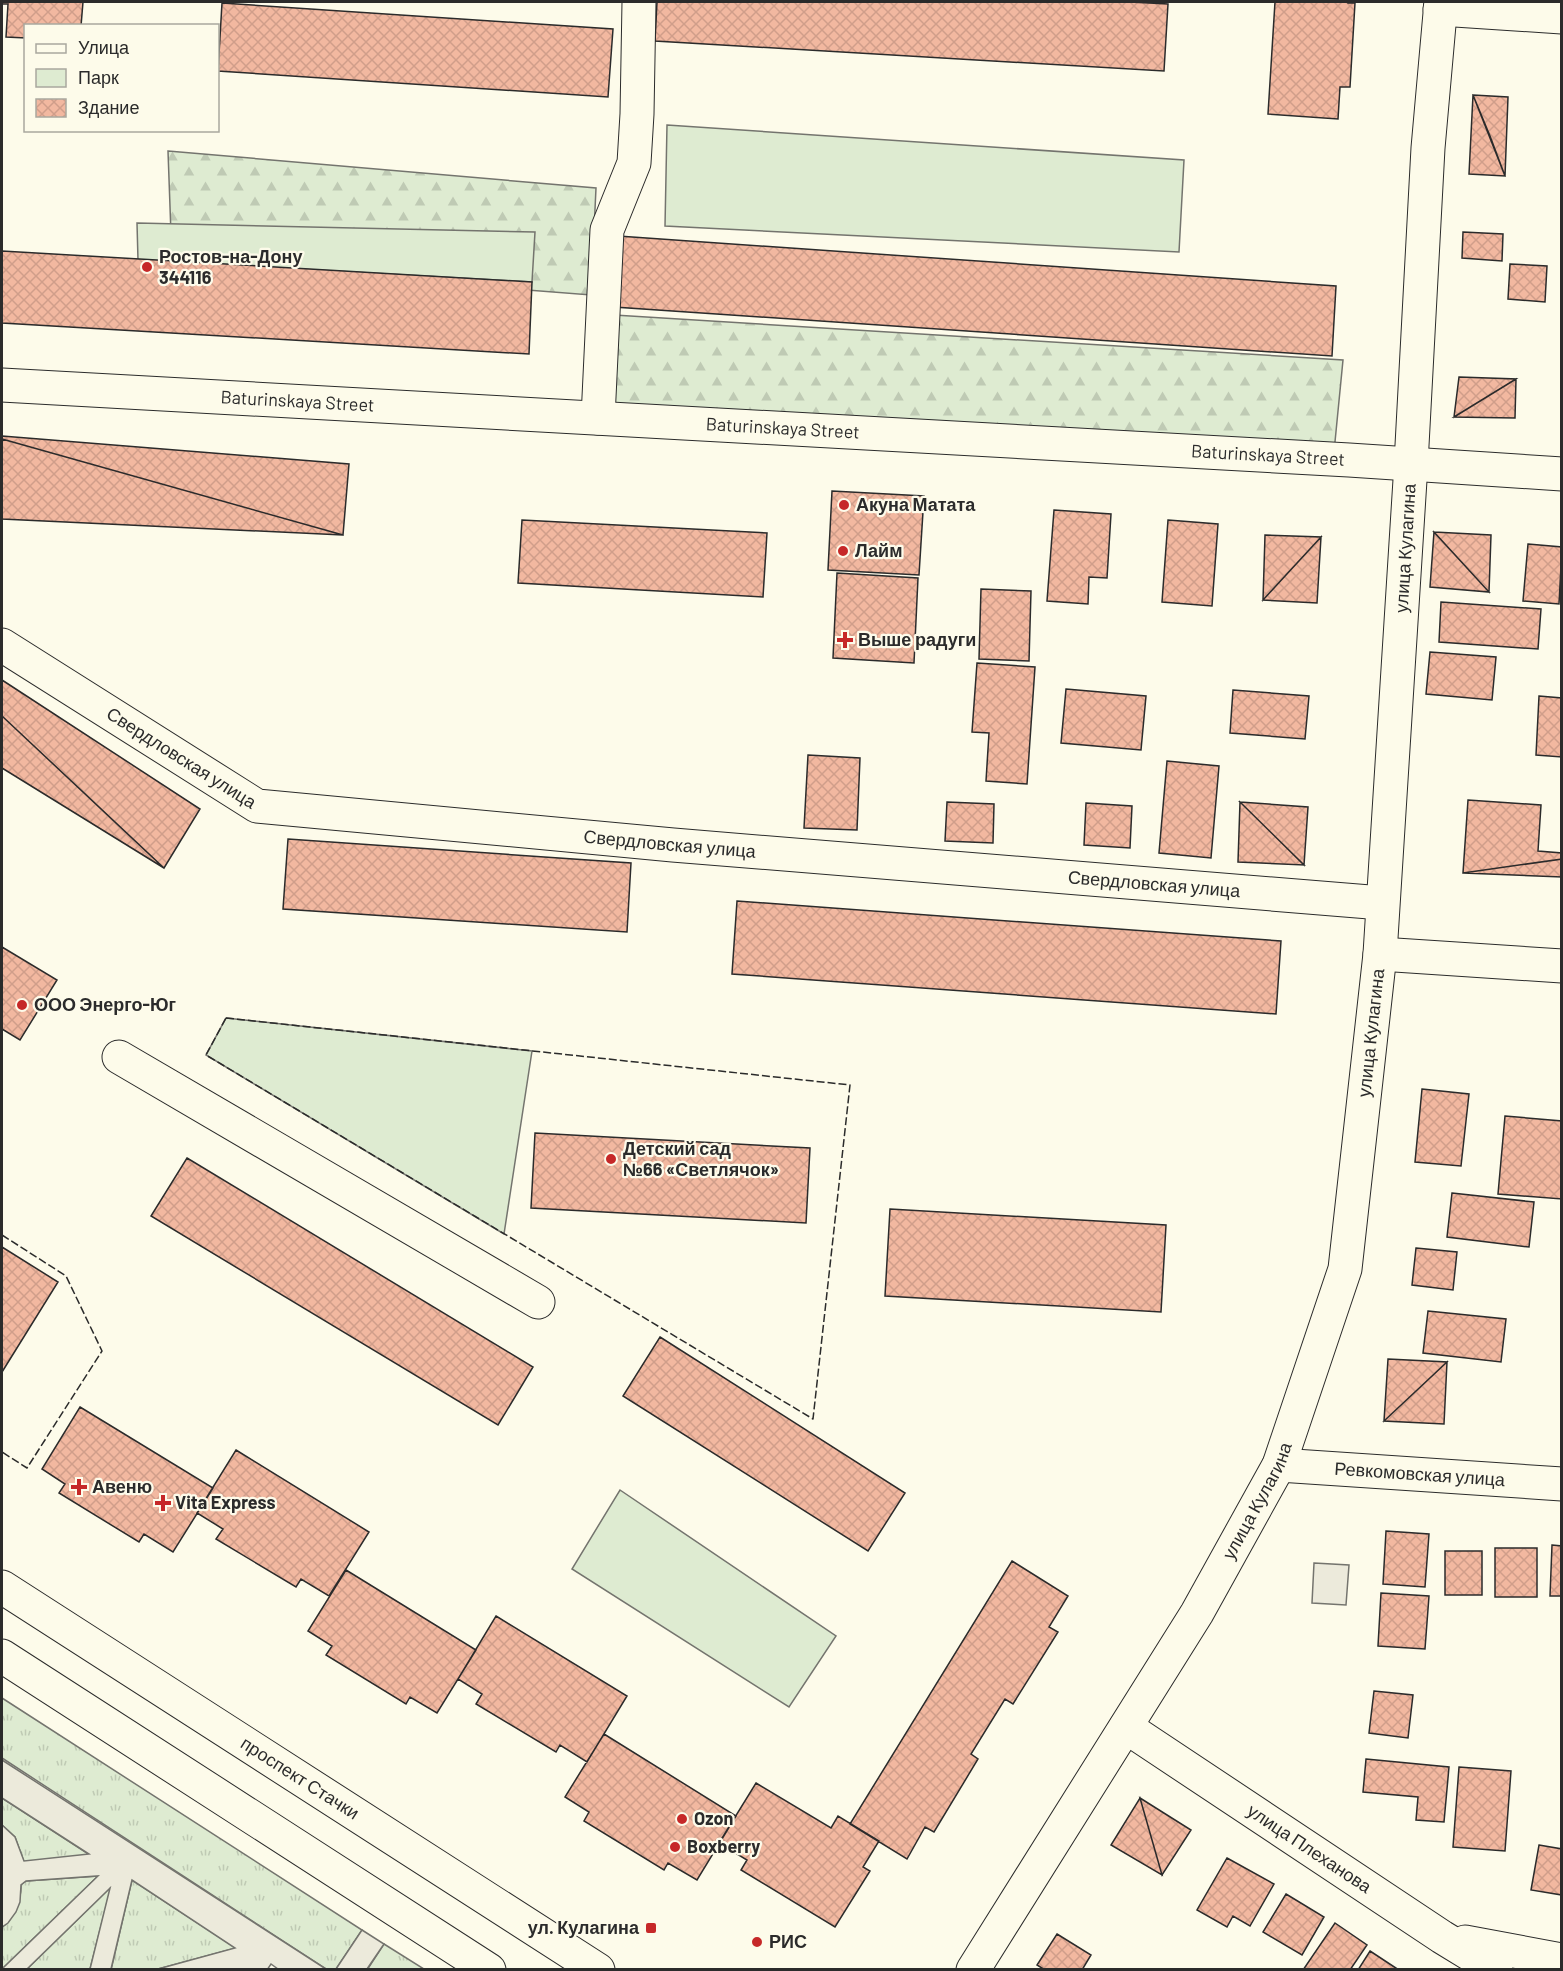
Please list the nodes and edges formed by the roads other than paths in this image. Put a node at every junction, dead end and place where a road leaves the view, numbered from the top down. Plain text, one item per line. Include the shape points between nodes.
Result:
1 (639, 2) edge
2 (1441, 5) edge
3 (1562, 17) edge
4 (2, 385) edge
5 (598, 418) junction
6 (1411, 464) junction
7 (1562, 474) edge
8 (2, 645) edge
9 (1382, 903) junction
10 (1380, 954) junction
11 (1562, 966) edge
12 (119, 1057) dead end
13 (538, 1302) dead end
14 (1279, 1465) junction
15 (1562, 1484) edge
16 (2, 1587) edge
17 (2, 1656) edge
18 (1126, 1727) junction
19 (1442, 1937) junction
20 (1562, 1960) edge
21 (489, 1970) edge
22 (598, 1970) edge
23 (973, 1970) edge
24 (1496, 1970) edge

1 - 5 street via 634,163 607,230
2 - 3 street
2 - 6 street, улица Кулагина via 1428,148
4 - 5 street, Baturinskaya Street
5 - 6 street, Baturinskaya Street
6 - 7 street, Baturinskaya Street
6 - 9 street, улица Кулагина
8 - 9 street, Свердловская улица via 257,806 673,845
9 - 10 street, улица Кулагина
10 - 11 street
10 - 14 street, улица Кулагина via 1345,1269
12 - 13 street
14 - 15 street, Ревкомовская улица
14 - 18 street, улица Кулагина via 1197,1613
16 - 22 street, проспект Стачки
17 - 21 street
18 - 19 street, улица Плеханова
18 - 23 street, улица Кулагина
19 - 20 street
19 - 24 street, улица Плеханова

